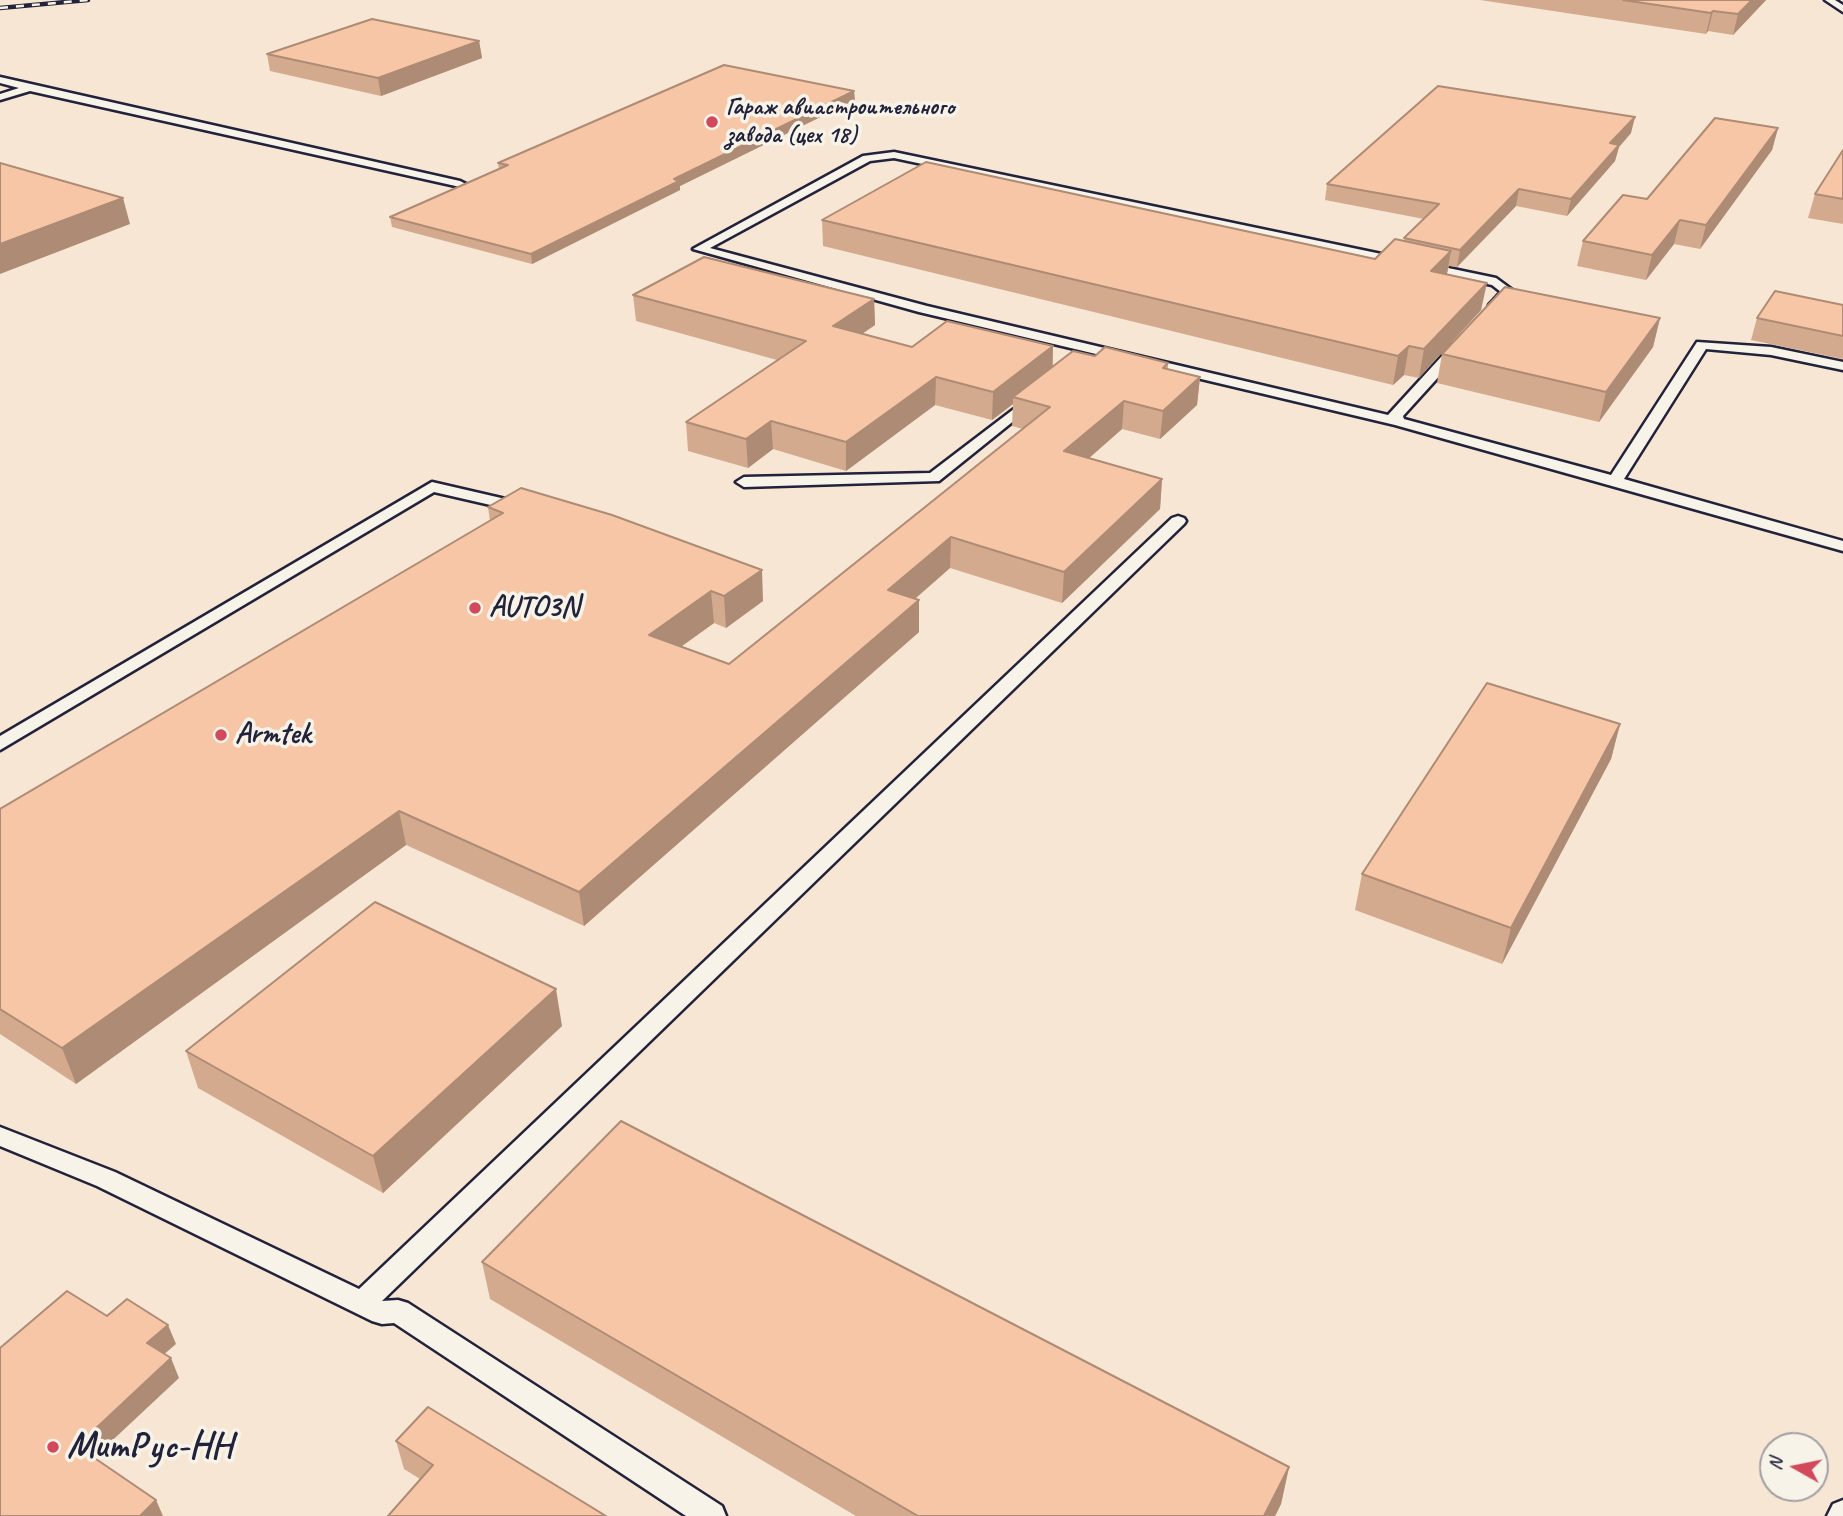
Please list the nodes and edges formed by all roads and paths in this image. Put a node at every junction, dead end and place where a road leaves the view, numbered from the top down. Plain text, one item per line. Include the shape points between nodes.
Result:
1 (1829, 0) edge
2 (1843, 9) edge
3 (0, 79) edge
4 (30, 88) junction
5 (0, 97) edge
6 (460, 184) edge
7 (1491, 311) edge
8 (1465, 340) edge
9 (1843, 366) edge
10 (1041, 392) edge
11 (1399, 422) junction
12 (1615, 481) junction
13 (744, 482) dead end
14 (542, 515) edge
15 (1178, 521) dead end
16 (1843, 546) edge
17 (0, 744) edge
18 (0, 1136) edge
19 (362, 1303) junction
20 (711, 1516) edge

1 - 2 lane
3 - 4 lane
4 - 5 lane
4 - 6 lane
7 - 11 lane via 1509,292 1496,282 894,155 867,158 699,249 1089,354
8 - 11 lane via 1395,416
9 - 12 lane via 1770,351 1702,345
10 - 13 lane via 934,478
11 - 12 lane
12 - 16 lane
14 - 17 lane via 432,487
15 - 19 lane
18 - 19 lane via 106,1179
19 - 20 lane via 382,1313 398,1311

